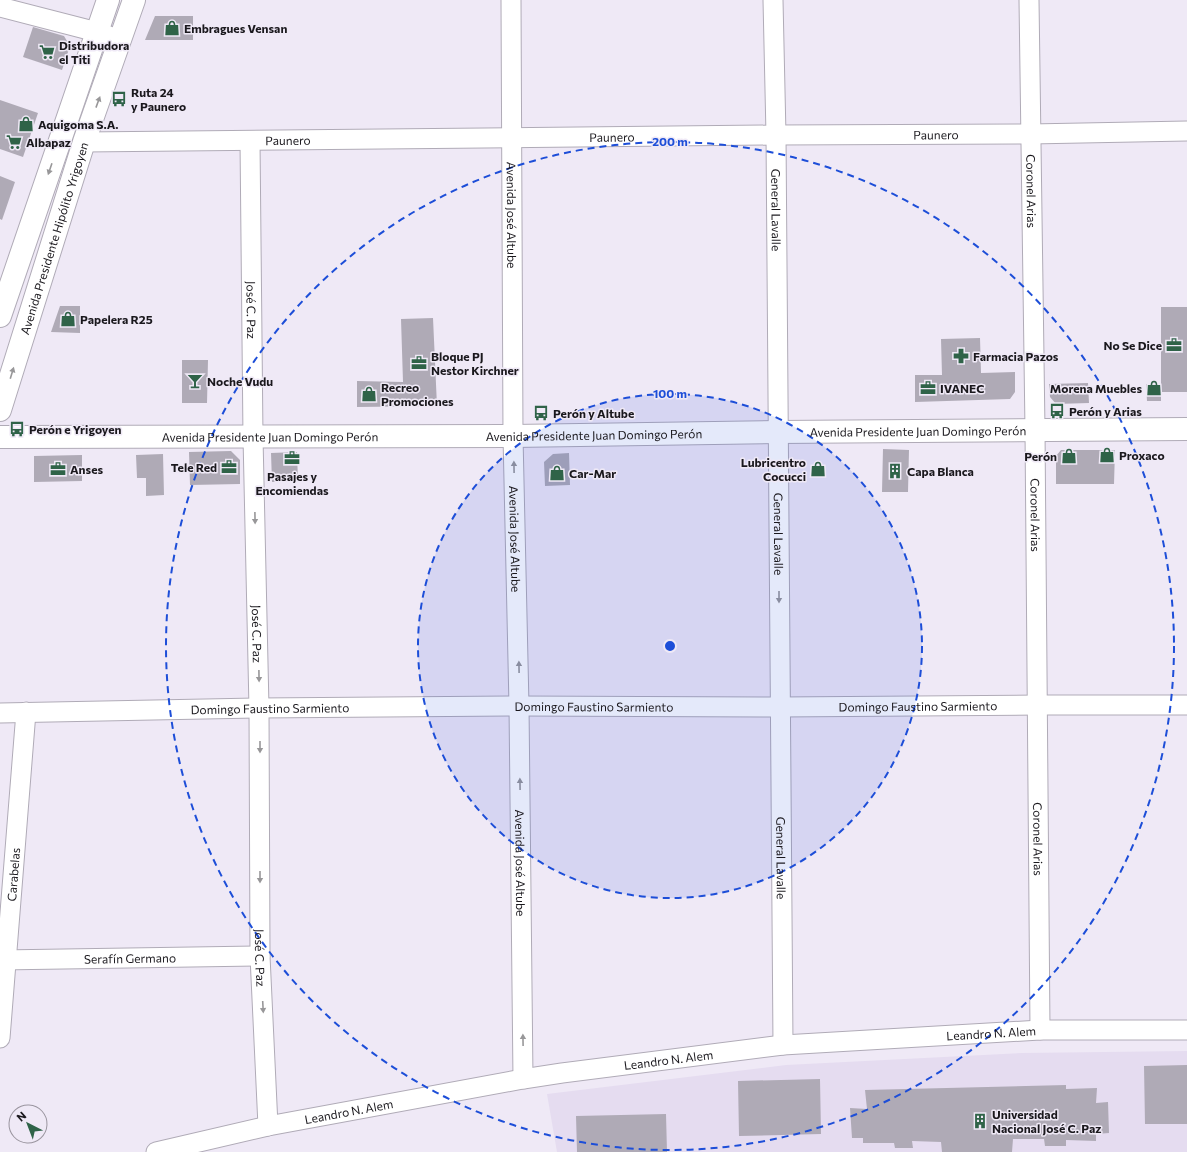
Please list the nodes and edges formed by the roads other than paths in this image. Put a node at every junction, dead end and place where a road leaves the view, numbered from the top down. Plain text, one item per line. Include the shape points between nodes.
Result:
1 (108, 0) edge
2 (134, 0) edge
3 (511, 0) edge
4 (773, 0) edge
5 (1029, 0) edge
6 (0, 7) edge
7 (97, 32) junction
8 (121, 40) junction
9 (1187, 131) edge
10 (1030, 134) junction
11 (776, 135) junction
12 (511, 138) junction
13 (250, 141) junction
14 (84, 142) junction
15 (1, 313) edge
16 (0, 410) edge
17 (1187, 429) edge
18 (1035, 430) junction
19 (778, 432) junction
20 (513, 436) junction
21 (0, 437) edge
22 (253, 437) junction
23 (1038, 705) junction
24 (1187, 705) edge
25 (520, 706) junction
26 (780, 707) junction
27 (259, 708) junction
28 (26, 712) junction
29 (0, 713) edge
30 (260, 956) junction
31 (4, 960) edge
32 (1040, 1030) junction
33 (1187, 1030) edge
34 (0, 1038) edge
35 (783, 1045) junction
36 (523, 1079) junction
37 (268, 1126) junction
38 (156, 1152) edge

1 - 7 main road, Avenida Presidente Hipólito Yrigoyen
2 - 8 main road, Avenida Presidente Hipólito Yrigoyen
3 - 12 street, Avenida José Altube
4 - 11 street, General Lavalle
5 - 10 street, Coronel Arias
6 - 7 street
7 - 8 street
7 -> 15 main road, Avenida Presidente Hipólito Yrigoyen
14 -> 8 main road, Avenida Presidente Hipólito Yrigoyen
9 - 10 street, Paunero
10 - 11 street, Paunero
10 - 18 street, Coronel Arias
11 - 12 street, Paunero
11 - 19 street, General Lavalle
12 - 13 street, Paunero
12 - 20 street, Avenida José Altube
13 - 14 street, Paunero
13 - 22 street, José C. Paz
16 -> 14 main road, Avenida Presidente Hipólito Yrigoyen
17 - 18 main road, Avenida Presidente Juan Domingo Perón
18 - 19 main road, Avenida Presidente Juan Domingo Perón
18 - 23 street, Coronel Arias
19 - 20 main road, Avenida Presidente Juan Domingo Perón
19 -> 26 street, General Lavalle
20 - 22 main road, Avenida Presidente Juan Domingo Perón
25 -> 20 street, Avenida José Altube
21 - 22 main road, Avenida Presidente Juan Domingo Perón
22 -> 27 street, José C. Paz
23 - 24 street, Domingo Faustino Sarmiento
23 - 26 street, Domingo Faustino Sarmiento
23 - 32 street, Coronel Arias
25 - 26 street, Domingo Faustino Sarmiento
25 - 27 street, Domingo Faustino Sarmiento
36 -> 25 street, Avenida José Altube
26 - 35 street, General Lavalle
27 - 28 street, Domingo Faustino Sarmiento
27 -> 30 street, José C. Paz
28 - 29 street, Domingo Faustino Sarmiento
28 - 31 street, Carabelas
30 - 31 street, Serafín Germano
30 -> 37 street, José C. Paz
31 - 34 street, Carabelas
32 - 33 street, Leandro N. Alem
32 - 35 street, Leandro N. Alem
35 - 36 street, Leandro N. Alem
36 - 37 street, Leandro N. Alem
37 - 38 street, Leandro N. Alem

